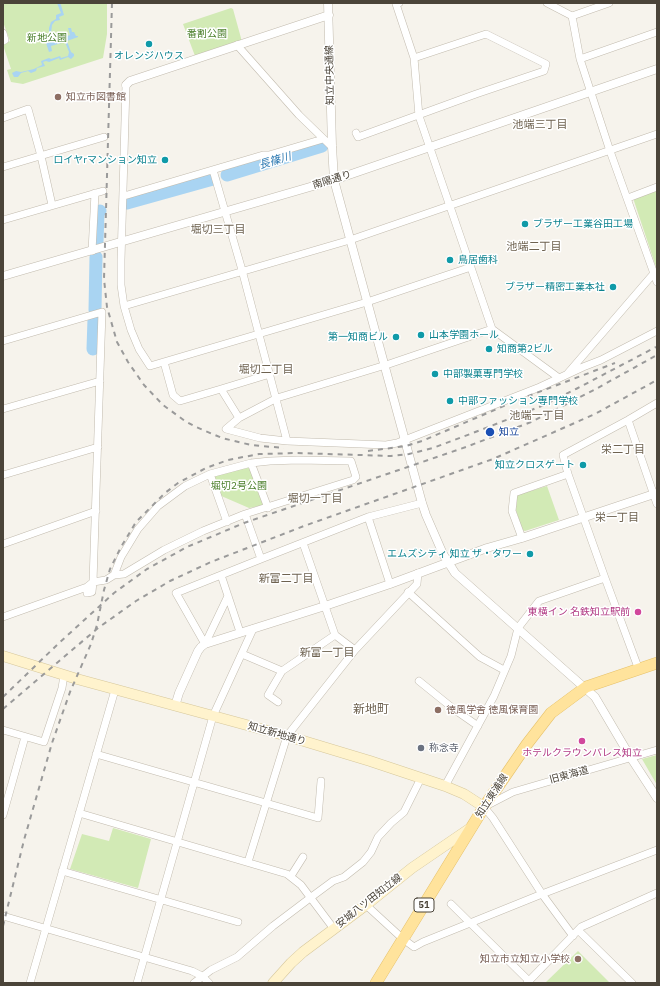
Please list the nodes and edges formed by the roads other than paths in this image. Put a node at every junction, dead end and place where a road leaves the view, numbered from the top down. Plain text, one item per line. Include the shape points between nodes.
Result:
1 (328, 3) edge
2 (399, 3) edge
3 (547, 3) edge
4 (609, 3) edge
5 (329, 15) junction
6 (572, 16) junction
7 (657, 32) edge
8 (3, 33) edge
9 (3, 41) edge
10 (236, 45) junction
11 (414, 58) junction
12 (580, 59) junction
13 (657, 69) edge
14 (126, 85) joint
15 (591, 92) junction
16 (419, 116) junction
17 (3, 118) edge
18 (356, 133) dead end
19 (657, 134) edge
20 (104, 137) dead end
21 (323, 139) junction
22 (332, 147) junction
23 (429, 148) junction
24 (610, 151) junction
25 (41, 156) junction
26 (3, 167) edge
27 (214, 170) junction
28 (334, 180) junction
29 (657, 187) edge
30 (103, 191) dead end
31 (95, 193) junction
32 (124, 196) junction
33 (628, 198) junction
34 (52, 205) junction
35 (450, 206) junction
36 (225, 212) junction
37 (3, 220) edge
38 (350, 240) junction
39 (122, 243) junction
40 (92, 251) junction
41 (471, 267) junction
42 (242, 270) junction
43 (655, 272) edge
44 (3, 276) edge
45 (657, 282) edge
46 (367, 302) junction
47 (124, 306) junction
48 (492, 329) junction
49 (657, 331) edge
50 (259, 334) junction
51 (3, 341) edge
52 (164, 362) junction
53 (384, 366) junction
54 (270, 374) junction
55 (562, 377) junction
56 (100, 381) junction
57 (221, 389) junction
58 (277, 398) junction
59 (657, 403) edge
60 (3, 409) edge
61 (239, 418) junction
62 (628, 420) junction
63 (405, 440) junction
64 (287, 441) junction
65 (98, 447) junction
66 (251, 463) junction
67 (210, 474) junction
68 (568, 474) junction
69 (3, 475) edge
70 (655, 494) edge
71 (422, 503) junction
72 (657, 504) edge
73 (268, 508) junction
74 (96, 511) junction
75 (245, 514) junction
76 (368, 517) junction
77 (583, 518) junction
78 (227, 522) junction
79 (522, 538) junction
80 (303, 542) junction
81 (3, 544) edge
82 (261, 559) junction
83 (448, 563) junction
84 (418, 573) junction
85 (114, 575) junction
86 (221, 575) junction
87 (605, 578) junction
88 (93, 582) junction
89 (390, 584) junction
90 (408, 592) junction
91 (87, 593) dead end
92 (228, 596) junction
93 (325, 606) junction
94 (3, 617) edge
95 (518, 628) junction
96 (253, 629) junction
97 (240, 632) junction
98 (334, 635) junction
99 (205, 644) junction
100 (355, 650) junction
101 (242, 654) junction
102 (3, 656) edge
103 (657, 663) edge
104 (504, 670) junction
105 (639, 670) junction
106 (282, 671) junction
107 (64, 675) junction
108 (420, 681) dead end
109 (586, 688) junction
110 (115, 690) junction
111 (278, 702) dead end
112 (175, 706) junction
113 (214, 716) junction
114 (478, 726) junction
115 (3, 730) edge
116 (287, 736) junction
117 (25, 737) junction
118 (657, 750) edge
119 (96, 754) junction
120 (631, 758) junction
121 (421, 778) junction
122 (321, 781) dead end
123 (194, 782) junction
124 (445, 786) junction
125 (6, 792) edge
126 (657, 798) edge
127 (266, 804) junction
128 (484, 807) junction
129 (79, 813) junction
130 (3, 815) edge
131 (472, 826) junction
132 (178, 842) junction
133 (657, 850) edge
134 (303, 858) dead end
135 (248, 862) junction
136 (62, 871) junction
137 (291, 876) junction
138 (657, 893) edge
139 (542, 894) junction
140 (310, 898) junction
141 (162, 900) junction
142 (452, 904) dead end
143 (366, 905) junction
144 (3, 916) edge
145 (238, 922) dead end
146 (470, 923) junction
147 (46, 929) junction
148 (334, 929) junction
149 (578, 930) junction
150 (573, 936) junction
151 (403, 940) junction
152 (145, 958) junction
153 (202, 976) junction
154 (528, 982) edge
155 (30, 983) edge
156 (137, 983) edge
157 (194, 983) edge
158 (209, 983) edge
159 (273, 983) edge
160 (376, 983) edge
161 (632, 983) edge

1 - 5 street, 知立中央通線
2 - 11 street via 396,4
3 - 6 street
4 - 6 street
5 - 10 street
5 - 22 street, 知立中央通線
6 - 12 street
7 - 12 street
8 - 9 street
10 - 14 street via 130,81
10 - 21 street
11 - 16 street
11 - 16 street via 486,34 546,64 544,71
12 - 15 street
13 - 15 street, 南陽通り
14 - 32 street
15 - 23 street, 南陽通り
15 - 24 street
16 - 18 street via 358,137
16 - 23 street
17 - 25 street via 28,109
19 - 24 street
20 - 25 street
21 - 22 street
21 - 27 street
22 - 28 street, 知立中央通線
23 - 28 street, 南陽通り
23 - 35 street
24 - 33 street
24 - 35 street
25 - 26 street
25 - 34 street
27 - 32 street
27 - 36 street
28 - 36 street, 南陽通り
28 - 38 street, 知立中央通線
29 - 33 street
30 - 31 street
31 - 34 street
31 - 40 street
32 - 39 street
33 - 43 street
34 - 37 street
35 - 38 street
35 - 41 street
36 - 39 street, 南陽通り
36 - 42 street
38 - 42 street
38 - 46 street, 知立中央通線
39 - 40 street, 南陽通り
39 - 47 street via 121,285
40 - 44 street, 南陽通り
41 - 46 street
41 - 48 street
42 - 47 street
42 - 50 street
43 - 45 street
43 - 55 street
46 - 50 street
46 - 53 street, 知立中央通線
47 - 52 street via 139,350 150,366
48 - 53 street
48 - 55 street
49 - 55 street
50 - 52 street
50 - 54 street
51 - 56 street via 102,312
52 - 57 street via 173,395 180,401
53 - 58 street
53 - 63 street, 知立中央通線
54 - 57 street
54 - 58 street
55 - 63 street
56 - 60 street
56 - 65 street
57 - 61 street
58 - 61 street
58 - 64 street
59 - 62 street
61 - 64 street via 226,429 260,438
62 - 68 street via 562,455
62 - 70 street
63 - 64 street via 386,445
63 - 71 street, 知立中央通線
65 - 69 street
65 - 74 street
66 - 67 street
66 - 73 street
66 - 73 street via 298,460 351,461 356,477 353,480
67 - 78 street
67 - 85 street via 185,486 158,506 138,529 121,557
68 - 77 street
68 - 79 street via 514,493 512,511
70 - 72 street
70 - 77 street
71 - 76 street
71 - 83 street, 知立中央通線
73 - 75 street
74 - 81 street
74 - 88 street
75 - 78 street
75 - 82 street
76 - 80 street
76 - 89 street
77 - 79 street
77 - 87 street
78 - 85 street via 164,550 124,574
79 - 83 street
80 - 82 street
80 - 93 street
82 - 86 street
83 - 84 street
83 - 95 street, 知立中央通線 via 455,573
84 - 89 street
84 - 90 street via 417,584
85 - 88 street via 106,580
86 - 92 street
86 - 99 street via 176,593
87 - 95 street via 539,601
87 - 105 street
88 - 91 street via 92,592
88 - 94 street via 87,587
89 - 93 street
90 - 100 street
90 - 104 street via 480,657
92 - 97 street
92 - 99 street
93 - 96 street
93 - 98 street
95 - 104 street via 511,656
95 - 109 street, 知立中央通線
96 - 97 street
96 - 101 street
97 - 99 street
98 - 100 street
98 - 106 street
99 - 112 street via 198,651
100 - 116 street
101 - 106 street
101 - 113 street
102 - 107 main road, 知立新地通り
103 - 105 main road, 知立東浦線 / 51
104 - 114 street
105 - 109 main road, 知立東浦線 / 51
106 - 111 street via 268,695
107 - 110 main road, 知立新地通り
107 - 117 street via 44,742
108 - 114 street
109 - 120 street, 知立中央通線 via 595,697
109 - 128 main road, 知立東浦線 / 51 via 551,713
110 - 112 main road, 知立新地通り
110 - 119 street
112 - 113 main road, 知立新地通り
113 - 116 main road, 知立新地通り
113 - 123 street
114 - 124 street
115 - 117 street
116 - 121 main road, 知立新地通り
116 - 127 street
117 - 125 street
118 - 120 street, 旧東海道
119 - 123 street
119 - 129 street
120 - 126 street, 知立中央通線
120 - 128 street, 旧東海道 via 519,790
121 - 124 main road, 知立新地通り
121 - 140 street via 404,812 378,837 371,852 362,862 344,877 333,881
122 - 127 street via 318,818
123 - 127 street
123 - 132 street
124 - 128 main road, 知立新地通り
125 - 130 street
127 - 135 street
128 - 131 main road, 知立東浦線 / 51
128 - 139 street
129 - 132 street
129 - 136 street
131 - 143 main road, 安城八ツ田知立線
131 - 151 main road, 知立東浦線 / 51
132 - 135 street
132 - 141 street
133 - 139 street
134 - 137 street
135 - 137 street
136 - 141 street
136 - 147 street
137 - 140 street
138 - 149 street
139 - 146 street
139 - 150 street
140 - 148 street
140 - 153 street via 237,957
141 - 145 street
141 - 152 street
142 - 146 street
143 - 148 main road, 安城八ツ田知立線
143 - 151 street
144 - 147 street
146 - 151 street via 414,947
146 - 154 street
147 - 152 street
147 - 155 street
148 - 159 main road, 安城八ツ田知立線 via 303,952
149 - 150 street
149 - 161 street
150 - 154 street
151 - 160 main road, 知立東浦線 / 51
152 - 153 street
152 - 156 street
153 - 157 street
153 - 158 street

